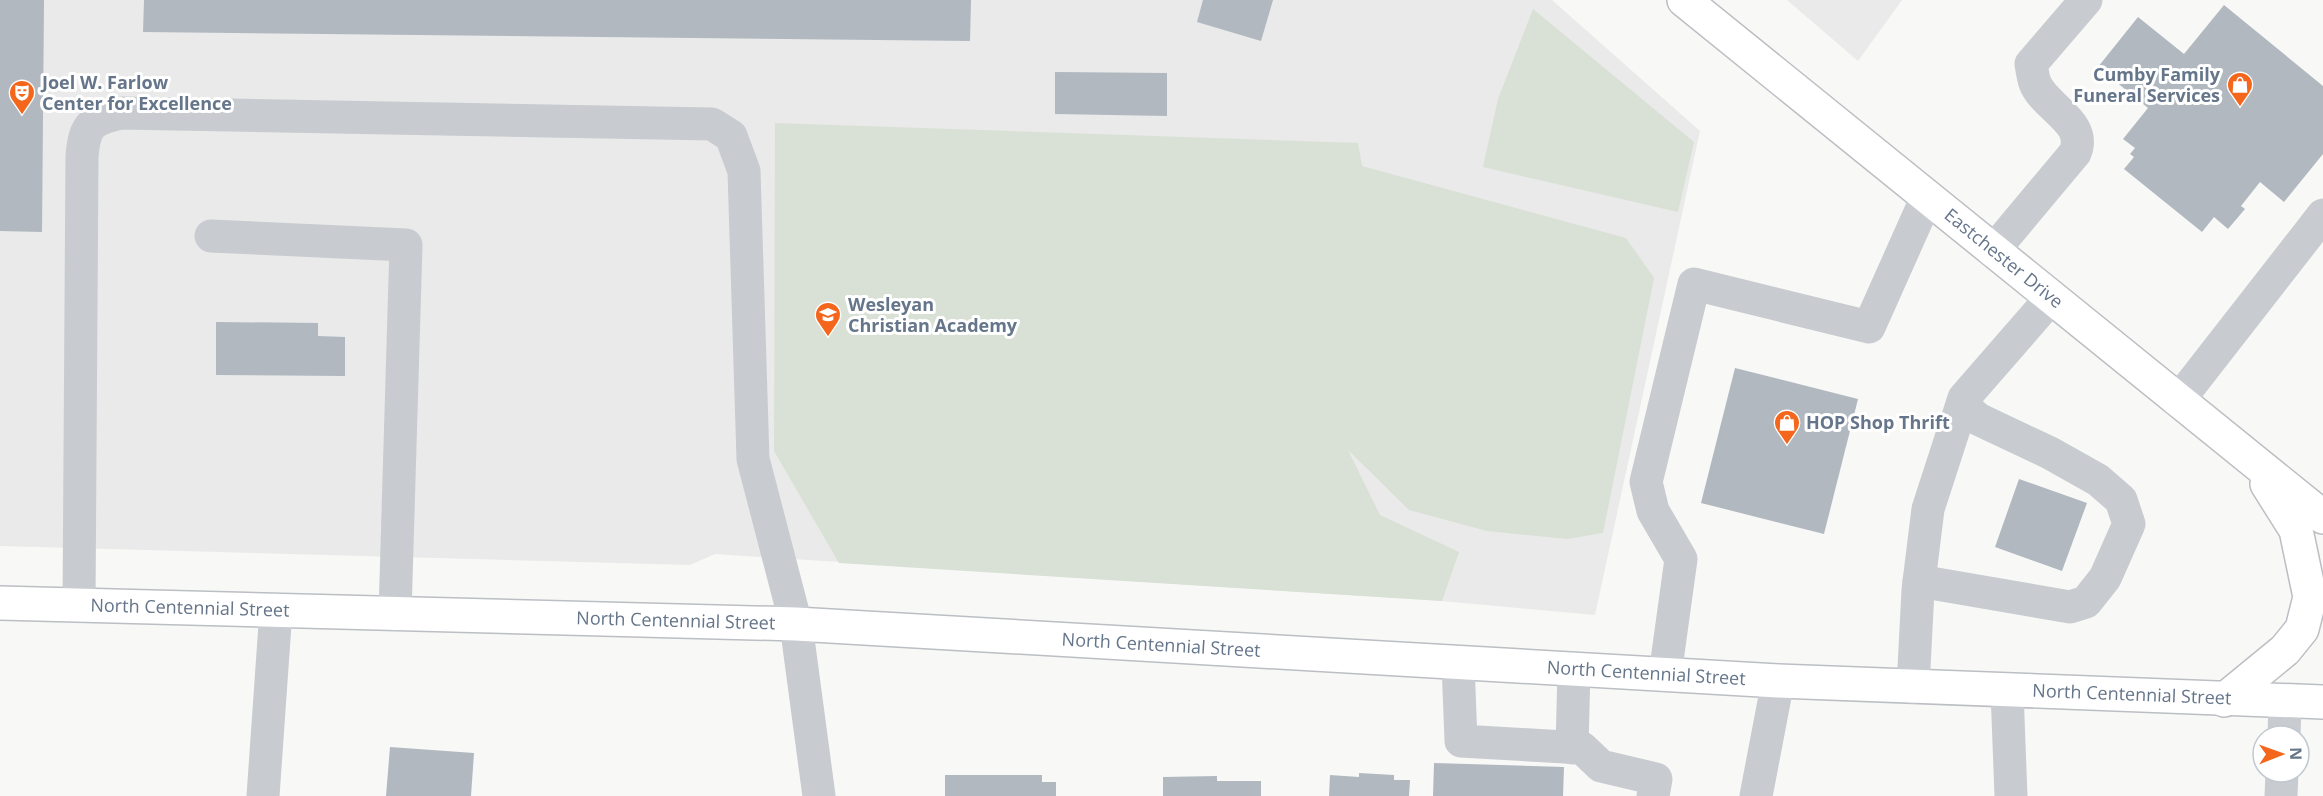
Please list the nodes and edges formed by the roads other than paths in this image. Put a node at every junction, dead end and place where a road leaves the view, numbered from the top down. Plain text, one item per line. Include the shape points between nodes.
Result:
1 (1684, 0) edge
2 (2086, 0) edge
3 (1927, 197) junction
4 (2323, 215) edge
5 (211, 236) dead end
6 (1994, 251) junction
7 (2051, 298) junction
8 (2178, 401) junction
9 (1962, 405) junction
10 (2254, 462) junction
11 (2323, 518) edge
12 (1919, 581) junction
13 (0, 603) edge
14 (79, 605) junction
15 (276, 610) junction
16 (395, 614) junction
17 (796, 624) junction
18 (1458, 663) junction
19 (1574, 669) junction
20 (1665, 675) junction
21 (1778, 681) junction
22 (1913, 687) junction
23 (2007, 691) junction
24 (2224, 700) junction
25 (2285, 701) junction
26 (2323, 702) edge
27 (2284, 724) edge
28 (1572, 748) junction
29 (263, 796) edge
30 (819, 796) edge
31 (1653, 796) edge
32 (1756, 796) edge
33 (2011, 796) edge

1 - 3 main road, Eastchester Drive
2 - 6 street via 2031,64 2035,84 2078,134 2078,145
3 - 6 main road, Eastchester Drive
3 - 20 street via 1869,327 1694,284 1646,482 1653,511 1681,559
4 - 8 street
5 - 16 street via 406,245
6 - 7 main road, Eastchester Drive
7 - 8 main road, Eastchester Drive
7 - 9 street
8 - 10 main road, Eastchester Drive
9 - 12 street via 1928,510
9 - 12 street via 1978,419 2098,480 2121,500 2129,524 2105,578 2086,602 2070,607
10 - 11 main road, Eastchester Drive
10 - 24 main road via 2296,530 2310,597 2302,629 2285,650
12 - 22 street
13 - 14 main road, North Centennial Street
14 - 15 main road, North Centennial Street
14 - 17 street via 82,156 84,134 99,118 122,113 712,124 731,136 744,171 753,459
15 - 16 main road, North Centennial Street
15 - 29 street
16 - 17 main road, North Centennial Street
17 - 18 main road, North Centennial Street
17 - 30 street
18 - 19 main road, North Centennial Street
18 - 28 street via 1461,741
19 - 20 main road, North Centennial Street
19 - 28 street
20 - 21 main road, North Centennial Street
21 - 22 main road, North Centennial Street
21 - 32 street
22 - 23 main road, North Centennial Street
23 - 24 main road, North Centennial Street
23 - 33 street
24 - 25 main road, North Centennial Street
25 - 26 main road, North Centennial Street
25 - 27 street
28 - 31 street via 1582,748 1601,766 1656,779

